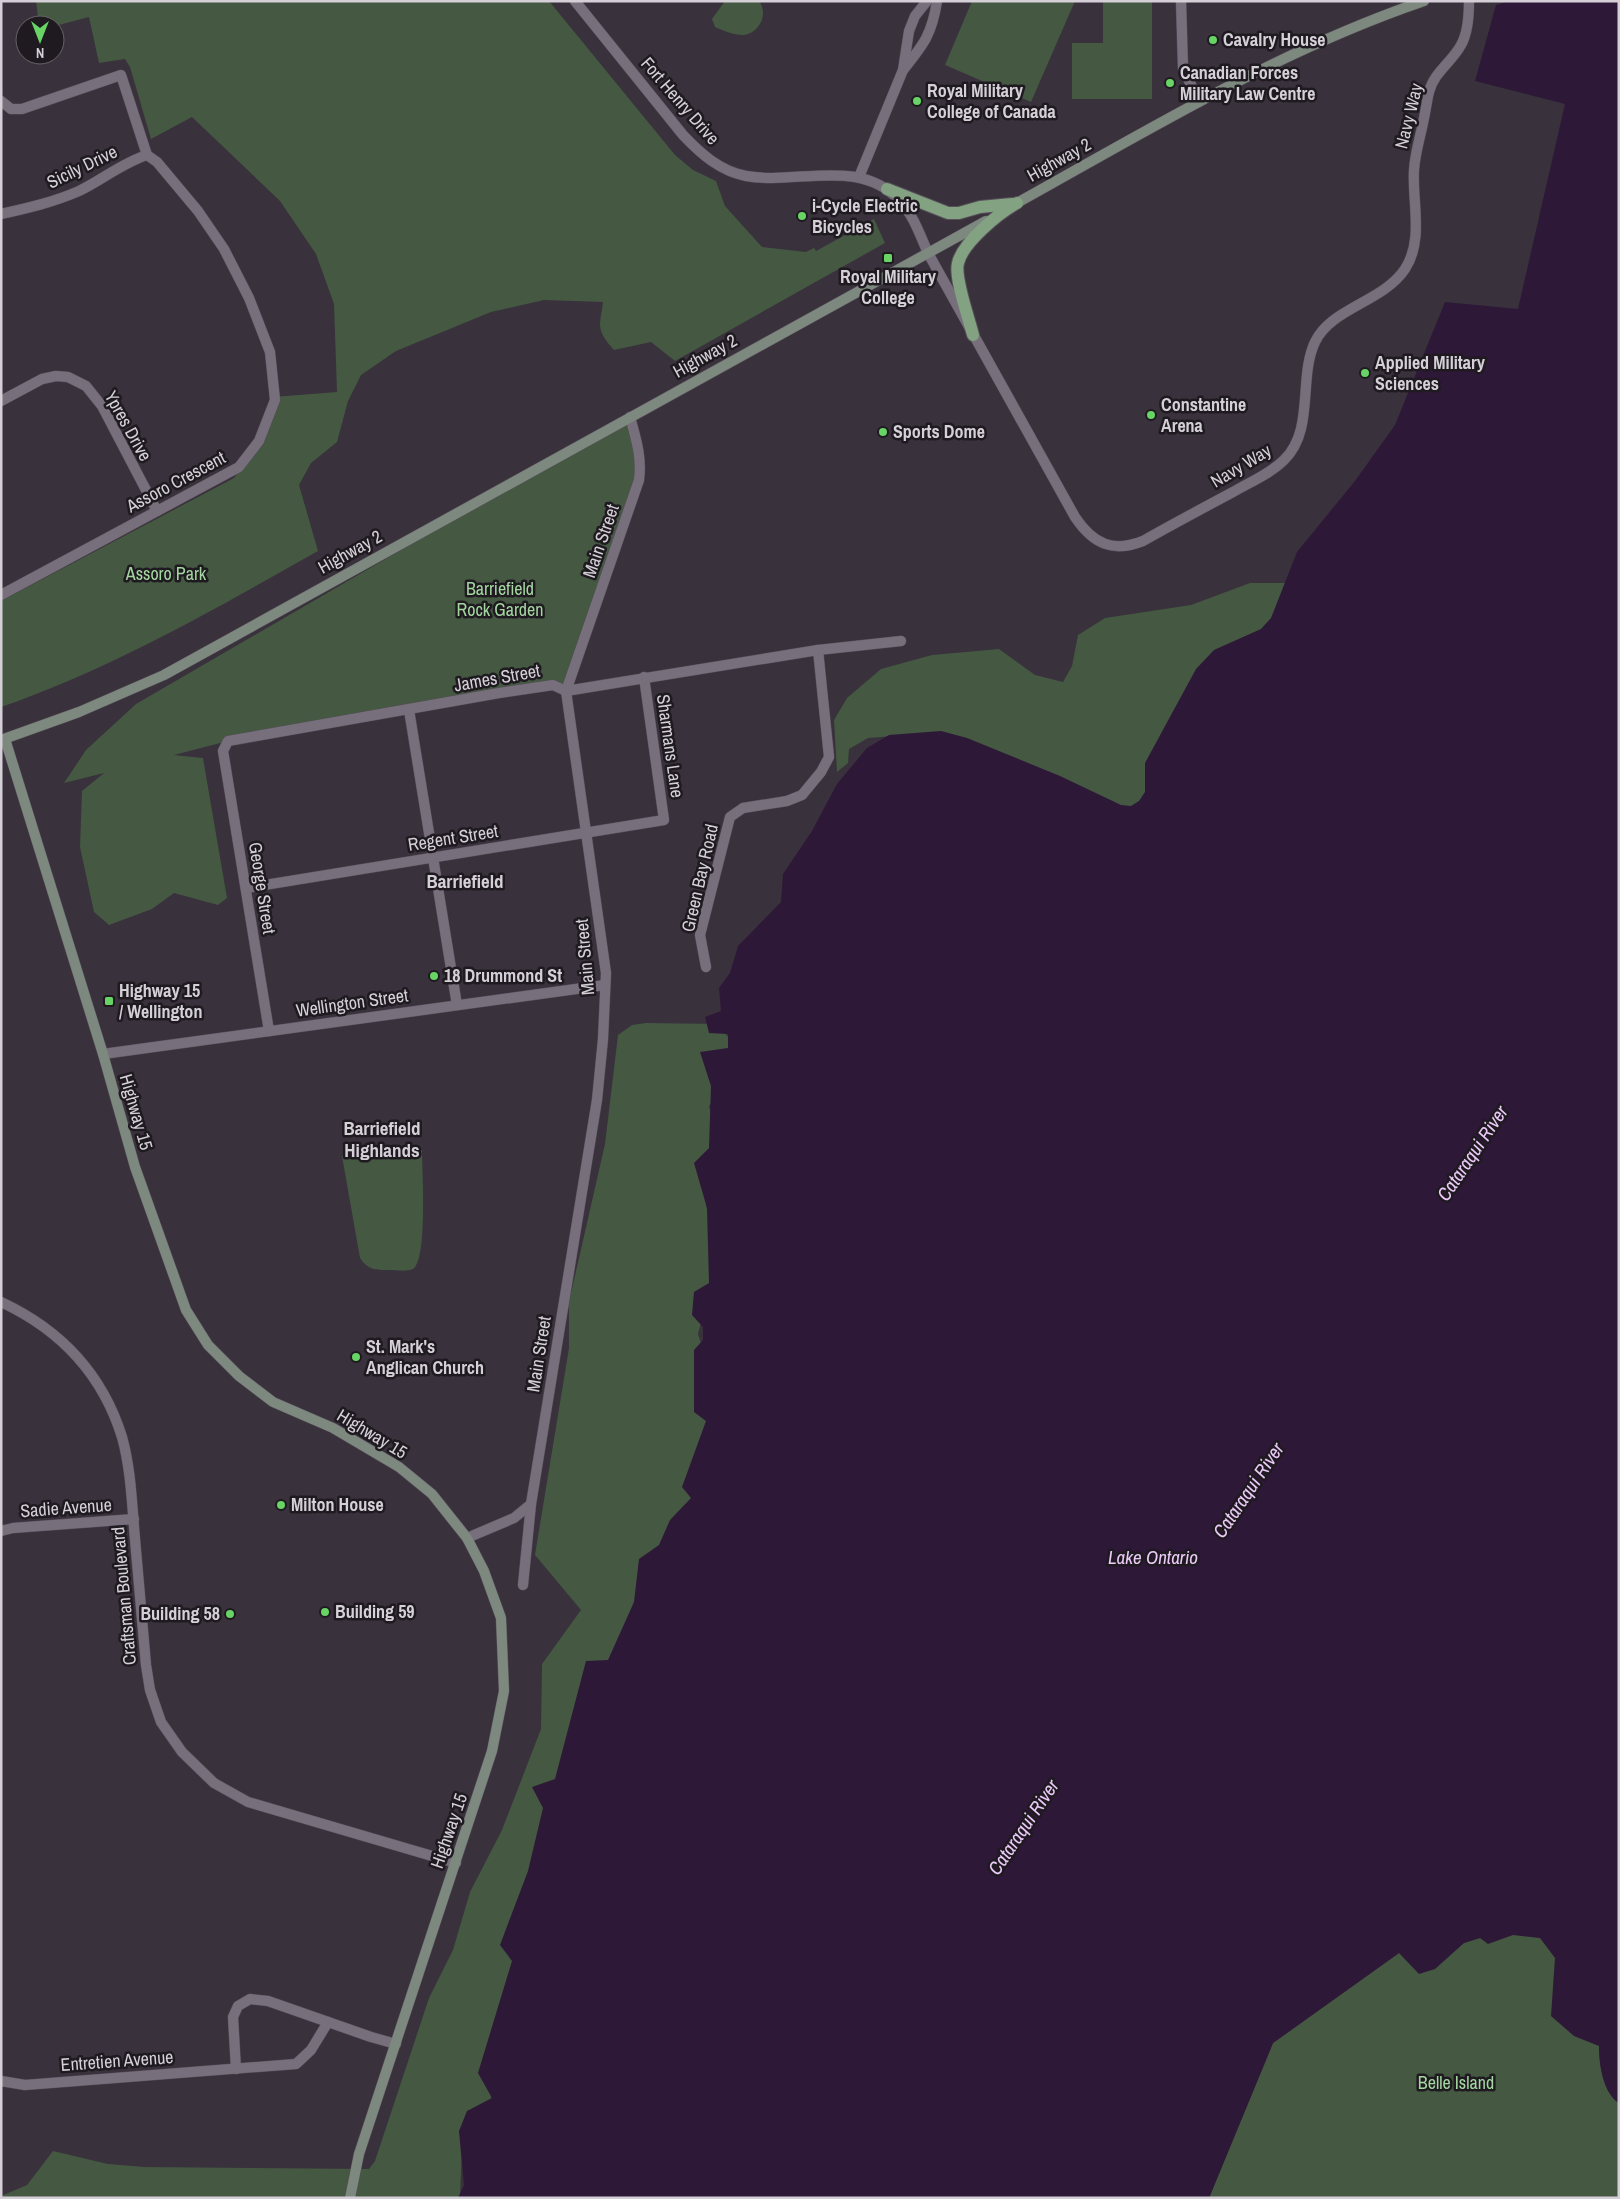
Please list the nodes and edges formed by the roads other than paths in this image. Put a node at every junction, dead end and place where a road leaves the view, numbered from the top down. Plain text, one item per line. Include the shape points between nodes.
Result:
1 (575, 1) edge
2 (927, 1) edge
3 (937, 1) edge
4 (1181, 1) edge
5 (1424, 1) edge
6 (1468, 1) edge
7 (903, 70) junction
8 (1, 101) edge
9 (1199, 102) junction
10 (147, 155) junction
11 (859, 178) junction
12 (887, 189) junction
13 (1017, 203) junction
14 (1002, 212) junction
15 (1, 214) edge
16 (928, 253) junction
17 (973, 335) junction
18 (1, 401) edge
19 (630, 417) junction
20 (157, 511) junction
21 (1, 595) edge
22 (901, 641) dead end
23 (818, 650) junction
24 (644, 677) junction
25 (566, 691) junction
26 (409, 710) junction
27 (3, 740) edge
28 (223, 751) joint
29 (664, 820) joint
30 (586, 833) junction
31 (433, 857) junction
32 (246, 888) junction
33 (706, 967) dead end
34 (605, 985) junction
35 (457, 1005) junction
36 (269, 1031) junction
37 (103, 1054) junction
38 (1, 1302) edge
39 (531, 1504) junction
40 (134, 1519) junction
41 (1, 1531) edge
42 (467, 1538) junction
43 (523, 1585) dead end
44 (456, 1863) junction
45 (328, 2022) junction
46 (396, 2044) junction
47 (236, 2069) junction
48 (1, 2081) edge
49 (350, 2198) edge

1 - 11 street, Fort Henry Drive via 683,135 714,162 736,173 759,177 840,175
2 - 7 street via 915,16 909,31
3 - 7 street via 928,38
4 - 9 street via 1183,68
5 - 9 main road, Highway 2 via 1323,40
6 - 17 street, Navy Way via 1466,32 1460,46 1437,74 1429,90 1415,161 1416,238 1412,254 1396,280 1319,333 1310,355 1297,442 1284,460 1264,475 1143,540 1122,547 1100,542 1085,532
7 - 11 street
8 - 10 street, Assoro Crescent via 11,109 22,109 121,75
9 - 13 main road, Highway 2
10 - 15 street, Sicily Drive via 80,190 46,203
10 - 20 street, Assoro Crescent via 157,162 198,212 224,249 249,298 270,352 275,400 259,441 240,467
11 - 12 street, Fort Henry Drive
12 - 13 main road via 948,212
12 - 16 street, Fort Henry Drive via 900,200
13 - 14 main road, Highway 2
14 - 16 main road, Highway 2
14 - 17 main road via 967,246 957,264
16 - 17 street, Navy Way
16 - 19 main road, Highway 2
18 - 20 street, Ypres Drive via 42,379 56,376 68,377 86,386 102,406
19 - 25 street, Main Street via 640,451 639,480
19 - 27 main road, Highway 2 via 164,675
20 - 21 street, Assoro Crescent
22 - 23 street, James Street
23 - 24 street, James Street
23 - 33 street, Green Bay Road via 829,756 822,772 802,795 787,801 743,808 730,817 700,935
24 - 25 street, James Street
24 - 29 street, Sharmans Lane
25 - 26 street, James Street via 553,685
25 - 30 street, Main Street
26 - 28 street, James Street via 235,738 228,740
26 - 31 street
27 - 37 main road, Highway 15
28 - 32 street, George Street
29 - 30 street, Regent Street
30 - 31 street, Regent Street
30 - 34 street, Main Street via 606,972
31 - 32 street, Regent Street
31 - 35 street
32 - 36 street, George Street
34 - 35 street, Wellington Street
34 - 39 street, Main Street via 596,1100
35 - 36 street, Wellington Street
36 - 37 street, Wellington Street
37 - 42 main road, Highway 15 via 135,1167 186,1310 208,1344 239,1376 272,1402 333,1428 399,1467 432,1494
38 - 40 street, Craftsman Boulevard via 49,1329 76,1354 98,1384 122,1438
39 - 42 street via 514,1518
39 - 43 street, Main Street
40 - 41 street, Sadie Avenue
40 - 44 street, Craftsman Boulevard via 150,1690 161,1722 182,1752 214,1783 248,1802
42 - 44 main road, Highway 15 via 484,1571 501,1618 504,1691 488,1765
44 - 46 main road, Highway 15
45 - 46 street
45 - 47 street, Entretien Avenue via 311,2050 296,2064
45 - 47 street via 268,2001 250,1999 238,2006 233,2016
46 - 49 main road, Highway 15 via 359,2154
47 - 48 street, Entretien Avenue via 25,2085

